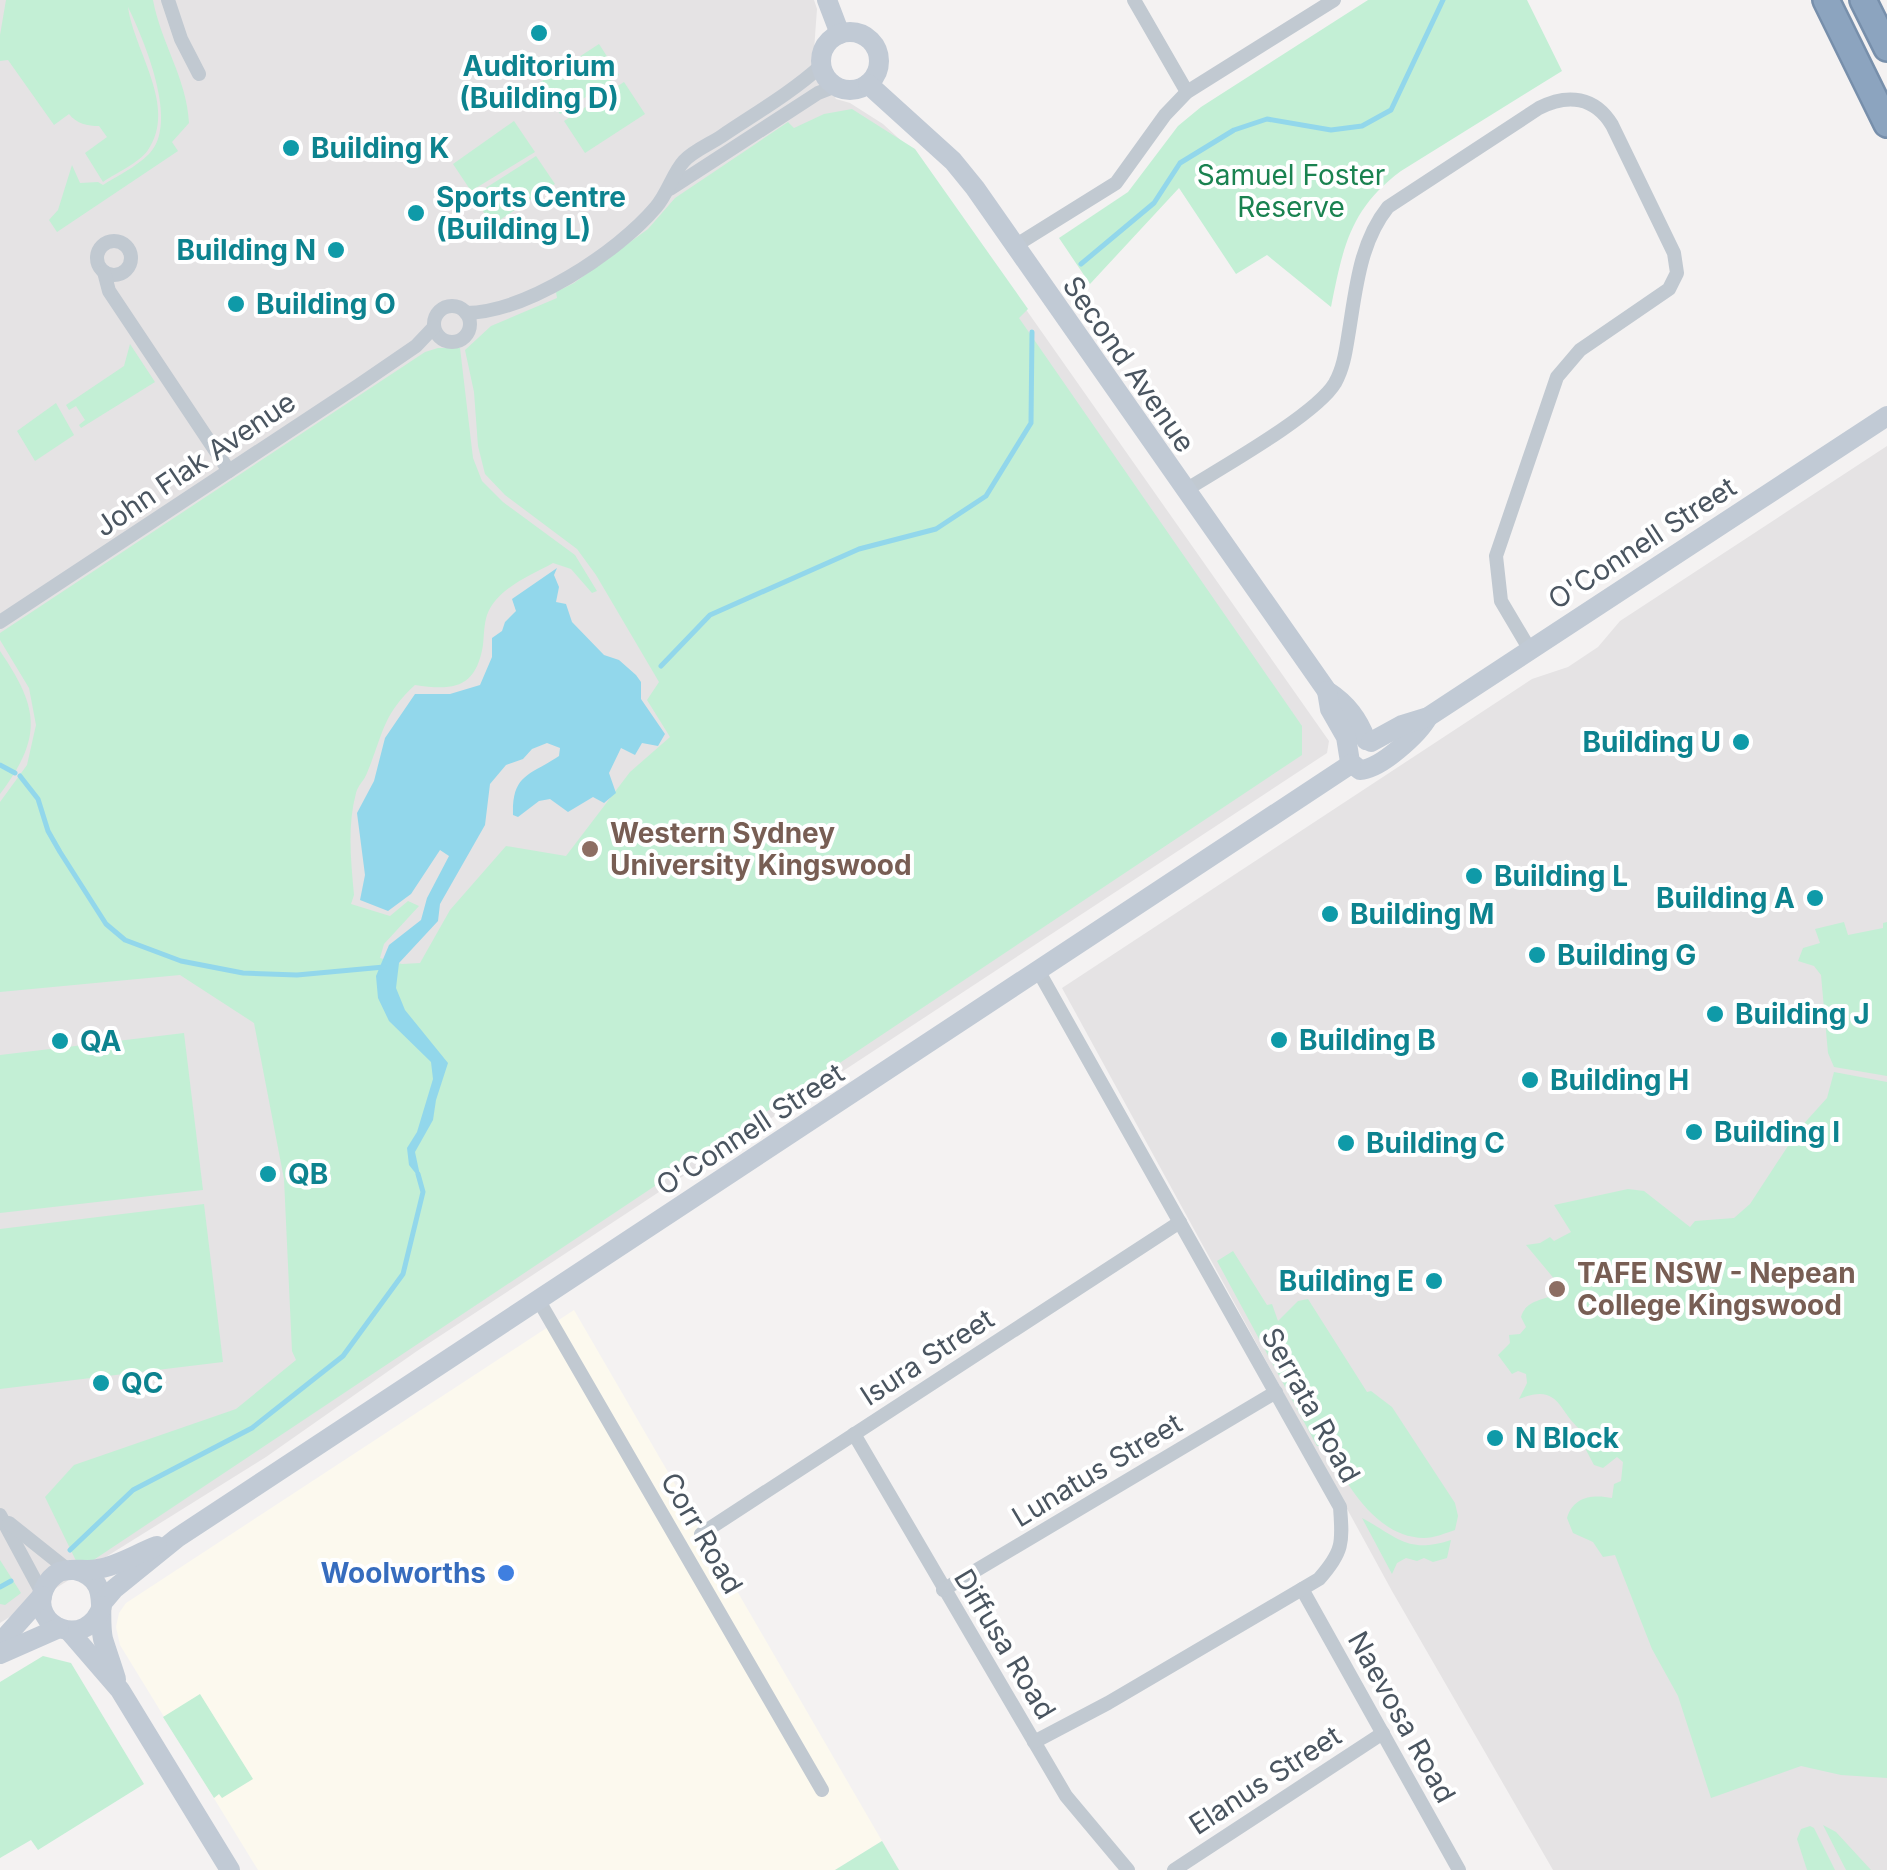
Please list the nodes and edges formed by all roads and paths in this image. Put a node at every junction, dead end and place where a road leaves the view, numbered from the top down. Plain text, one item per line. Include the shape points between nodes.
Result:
1 (168, 0) edge
2 (826, 0) edge
3 (1134, 0) edge
4 (1334, 0) edge
5 (1826, 0) edge
6 (1864, 0) edge
7 (840, 34) junction
8 (1887, 48) edge
9 (822, 66) junction
10 (198, 74) dead end
11 (868, 84) junction
12 (836, 86) junction
13 (1187, 92) junction
14 (1887, 124) edge
15 (670, 189) junction
16 (1013, 246) junction
17 (104, 272) dead end
18 (466, 312) junction
19 (489, 312) junction
20 (470, 328) junction
21 (438, 333) junction
22 (1887, 416) edge
23 (229, 471) junction
24 (1184, 491) junction
25 (0, 622) edge
26 (1530, 650) junction
27 (1428, 717) junction
28 (1359, 749) junction
29 (1039, 972) junction
30 (1180, 1222) junction
31 (539, 1300) junction
32 (1276, 1392) junction
33 (854, 1434) junction
34 (0, 1515) edge
35 (701, 1534) dead end
36 (177, 1538) junction
37 (71, 1570) junction
38 (1302, 1589) junction
39 (943, 1590) junction
40 (42, 1594) junction
41 (103, 1604) junction
42 (64, 1630) junction
43 (0, 1643) edge
44 (0, 1654) edge
45 (120, 1690) junction
46 (1383, 1734) junction
47 (1034, 1742) junction
48 (822, 1790) dead end
49 (230, 1870) edge
50 (1128, 1870) edge
51 (1174, 1870) edge
52 (1459, 1870) edge

1 - 10 street
2 - 7 street
3 - 13 street
4 - 13 street
5 - 14 highway
6 - 8 highway
7 - 9 street via 827,43
7 - 11 street via 858,33 877,51 878,69
9 - 12 street
9 - 15 street via 685,160
11 - 12 street
11 - 16 street, Second Avenue via 965,174
12 - 15 street
13 - 16 street via 1116,183
15 - 19 street via 640,223 590,261 537,294
16 - 24 street, Second Avenue
17 - 23 street via 109,291
18 - 19 street
18 - 20 street
18 - 21 street via 442,308 435,316
19 - 20 street
20 - 21 street via 461,340
21 - 23 street, John Flak Avenue
22 - 26 street, O'Connell Street
23 - 25 street, John Flak Avenue
24 - 26 street via 1329,392 1341,370 1360,264 1388,208 1539,108 1586,100 1612,126 1674,252 1677,274 1669,289 1580,350 1556,377 1496,556 1501,601
24 - 28 street, Second Avenue via 1328,691 1359,723
26 - 27 street, O'Connell Street
27 - 28 street, O'Connell Street
27 - 28 street, O'Connell Street via 1376,764 1378,750
28 - 29 street, O'Connell Street
29 - 30 street, Serrata Road
29 - 31 street, O'Connell Street
30 - 32 street, Serrata Road
30 - 33 street, Isura Street
31 - 36 street, O'Connell Street
31 - 48 street, Corr Road
32 - 38 street, Serrata Road via 1340,1508 1337,1559
32 - 39 street, Lunatus Street
33 - 35 street, Isura Street
33 - 39 street, Diffusa Road
34 - 37 street
34 - 40 street
36 - 37 street, O'Connell Street via 98,1570
36 - 41 street, O'Connell Street
37 - 40 street via 52,1577
37 - 41 street via 92,1577
38 - 46 street, Naevosa Road
38 - 47 street, Serrata Road
39 - 47 street, Diffusa Road
40 - 42 street via 45,1615
40 - 43 street
41 - 42 street, O'Connell Street via 86,1628
41 - 45 street via 102,1636
42 - 44 street, O'Connell Street
42 - 45 street
45 - 49 street
46 - 51 street, Elanus Street
46 - 52 street, Naevosa Road
47 - 50 street, Diffusa Road via 1066,1796

